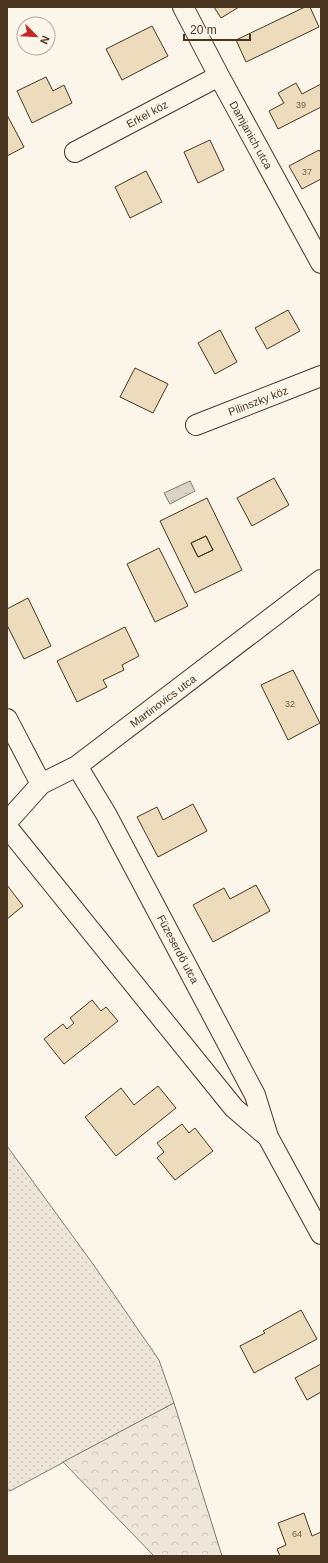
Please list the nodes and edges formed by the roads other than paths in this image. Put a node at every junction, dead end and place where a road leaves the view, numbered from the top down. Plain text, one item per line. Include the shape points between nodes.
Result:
1 (183, 7) edge
2 (219, 76) junction
3 (75, 152) dead end
4 (321, 263) edge
5 (321, 376) edge
6 (196, 425) dead end
7 (321, 580) edge
8 (7, 719) edge
9 (77, 766) junction
10 (41, 784) junction
11 (7, 822) edge
12 (7, 827) edge
13 (268, 1137) junction
14 (321, 1234) edge

1 - 2 street, Damjanich utca
2 - 3 street, Erkel köz
2 - 4 street, Damjanich utca
5 - 6 street, Pilinszky köz
7 - 9 street, Martinovics utca
8 - 10 street
9 - 10 street, Martinovics utca
9 - 13 street, Füzeserdő utca via 106,814 255,1095
10 - 11 street, Martinovics utca
12 - 13 street, Füzeserdő utca via 234,1108
13 - 14 street, Füzeserdő utca

